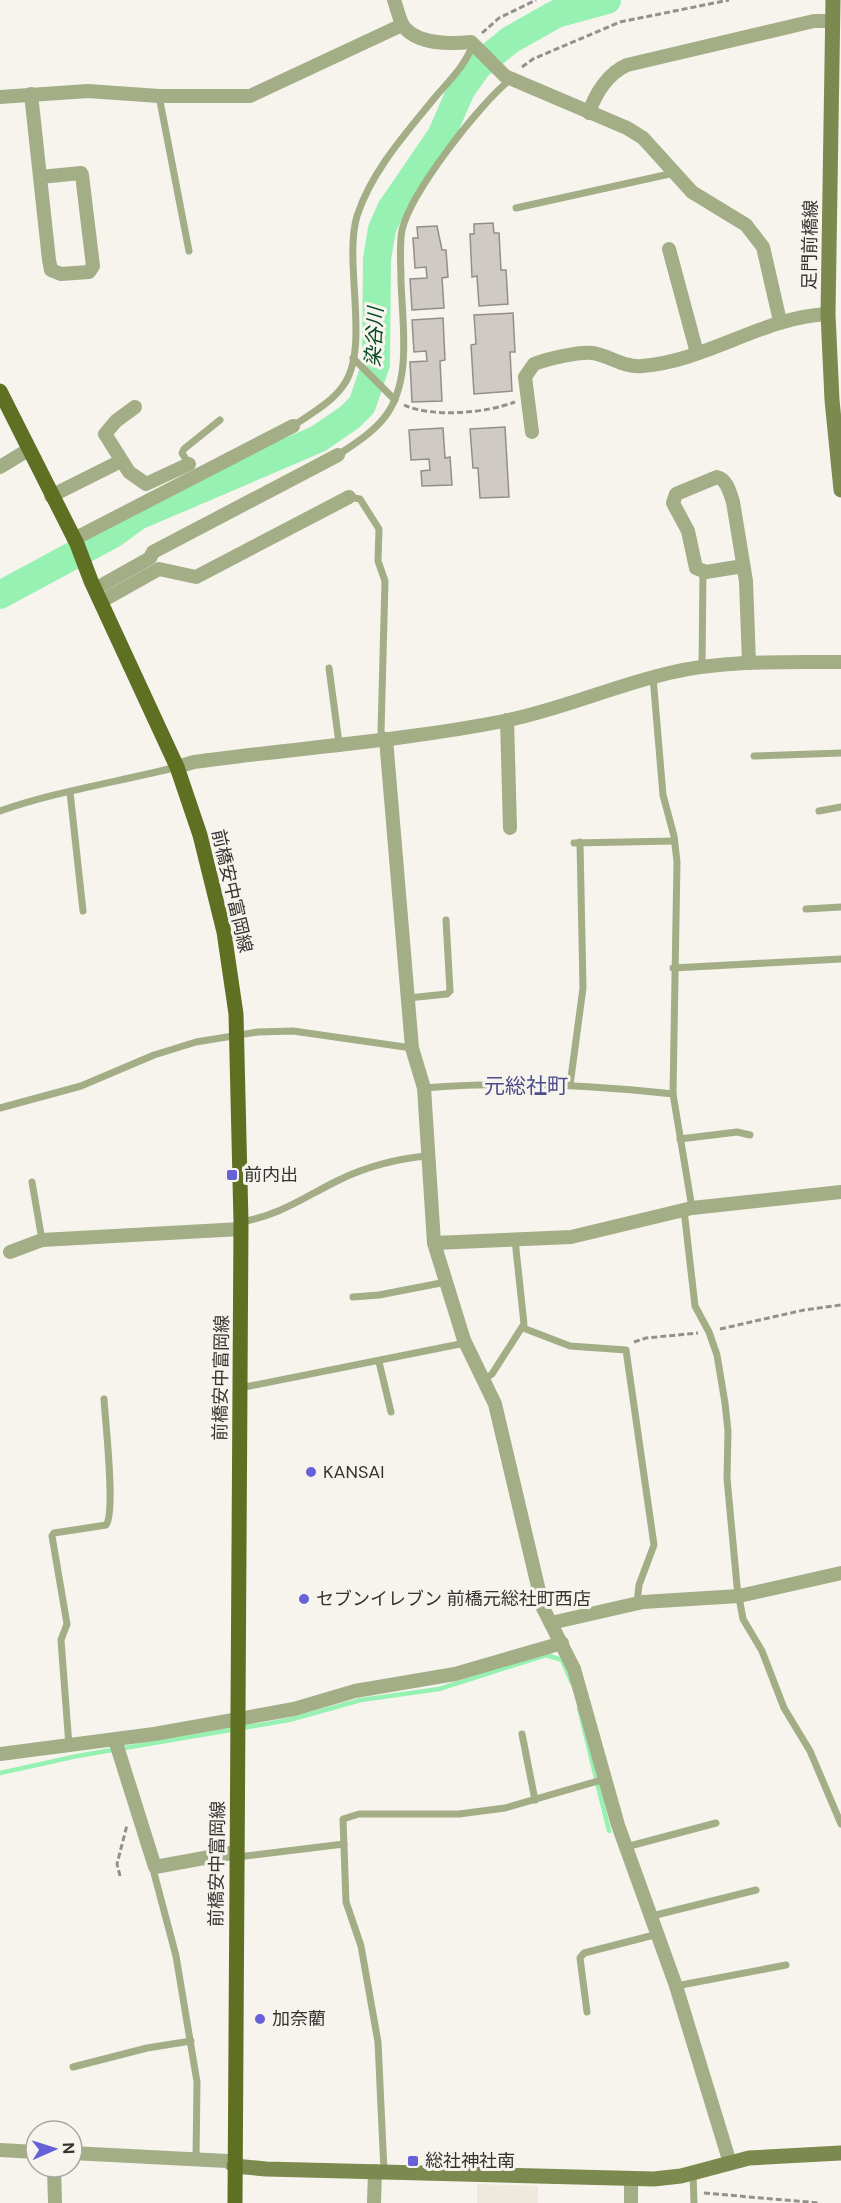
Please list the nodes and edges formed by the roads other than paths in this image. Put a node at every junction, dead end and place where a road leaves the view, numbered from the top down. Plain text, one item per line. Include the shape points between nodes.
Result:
1 (394, 0) edge
2 (832, 0) edge
3 (833, 21) junction
4 (402, 25) junction
5 (474, 44) junction
6 (508, 78) junction
7 (31, 94) junction
8 (159, 96) junction
9 (0, 97) edge
10 (589, 113) junction
11 (837, 128) edge
12 (674, 173) junction
13 (40, 177) junction
14 (516, 208) dead end
15 (669, 249) dead end
16 (189, 251) dead end
17 (828, 314) junction
18 (780, 321) junction
19 (697, 353) junction
20 (354, 359) junction
21 (0, 391) edge
22 (395, 400) junction
23 (135, 407) dead end
24 (220, 420) dead end
25 (293, 426) joint
26 (532, 432) dead end
27 (838, 436) edge
28 (28, 450) junction
29 (338, 455) joint
30 (121, 462) junction
31 (189, 464) joint
32 (0, 467) edge
33 (841, 490) edge
34 (51, 496) junction
35 (349, 497) joint
36 (75, 542) junction
37 (744, 566) junction
38 (704, 571) junction
39 (96, 590) junction
40 (841, 662) edge
41 (749, 663) junction
42 (702, 667) junction
43 (329, 668) dead end
44 (653, 677) junction
45 (507, 720) junction
46 (386, 739) junction
47 (339, 743) junction
48 (841, 753) edge
49 (754, 756) dead end
50 (177, 767) junction
51 (70, 792) junction
52 (841, 807) edge
53 (0, 811) edge
54 (819, 811) dead end
55 (510, 828) dead end
56 (674, 841) junction
57 (841, 907) edge
58 (806, 909) dead end
59 (83, 911) dead end
60 (446, 920) dead end
61 (841, 959) edge
62 (673, 968) junction
63 (408, 998) junction
64 (238, 1036) junction
65 (411, 1048) junction
66 (570, 1085) junction
67 (424, 1088) junction
68 (673, 1094) junction
69 (0, 1108) edge
70 (750, 1135) dead end
71 (680, 1139) junction
72 (428, 1156) junction
73 (32, 1182) dead end
74 (841, 1192) edge
75 (688, 1209) junction
76 (241, 1226) junction
77 (42, 1240) junction
78 (515, 1240) junction
79 (434, 1243) junction
80 (5, 1254) edge
81 (446, 1282) junction
82 (353, 1296) dead end
83 (523, 1328) junction
84 (465, 1343) junction
85 (379, 1362) junction
86 (485, 1379) junction
87 (240, 1388) junction
88 (104, 1399) dead end
89 (391, 1412) dead end
90 (841, 1573) edge
91 (739, 1596) junction
92 (637, 1603) junction
93 (551, 1623) junction
94 (562, 1643) junction
95 (239, 1717) junction
96 (522, 1734) dead end
97 (115, 1740) junction
98 (69, 1746) junction
99 (0, 1754) edge
100 (605, 1779) junction
101 (535, 1800) junction
102 (839, 1808) edge
103 (716, 1823) dead end
104 (841, 1824) edge
105 (344, 1844) junction
106 (626, 1847) junction
107 (237, 1854) junction
108 (156, 1867) junction
109 (756, 1890) dead end
110 (652, 1916) junction
111 (658, 1934) junction
112 (786, 1965) dead end
113 (676, 1986) junction
114 (587, 2012) dead end
115 (191, 2041) junction
116 (72, 2067) dead end
117 (0, 2150) edge
118 (24, 2151) edge
119 (841, 2153) edge
120 (84, 2154) edge
121 (196, 2159) junction
122 (730, 2163) junction
123 (234, 2166) junction
124 (380, 2171) junction
125 (693, 2173) junction
126 (631, 2178) junction
127 (54, 2179) edge
128 (55, 2203) edge
129 (235, 2203) edge
130 (374, 2203) edge
131 (631, 2203) edge
132 (694, 2203) edge

1 - 4 street
2 - 3 street, 足門前橋線
3 - 10 street via 814,21 627,65 618,69 600,90
3 - 11 street, 足門前橋線
4 - 5 street via 412,34 432,41
4 - 8 street via 250,96
5 - 6 street
5 - 20 lane via 464,62 395,146 360,209 353,259
6 - 10 street
6 - 22 lane via 418,194 403,228 403,340
7 - 8 street via 88,91
7 - 9 street
7 - 13 street
8 - 16 lane
10 - 12 street via 636,132
11 - 17 street, 足門前橋線
12 - 14 lane
12 - 18 street via 692,192 746,225 762,247
13 - 13 street via 51,270 61,274 88,272 93,266 81,173
15 - 19 street
17 - 18 street
17 - 27 street, 足門前橋線
18 - 19 street
19 - 26 street via 642,366 592,352 539,362 526,374
20 - 22 lane
20 - 25 lane via 336,394
21 - 28 main road
22 - 29 lane via 374,429
23 - 30 street via 105,434
24 - 31 lane via 184,449 182,453
25 - 36 street
27 - 33 street, 足門前橋線
28 - 32 street
28 - 34 main road
29 - 39 street via 153,552 150,558
30 - 31 street via 146,484
30 - 34 street
34 - 36 main road
35 - 39 street via 196,577 159,569
35 - 46 lane via 360,499 380,534 378,561 386,581 381,732
36 - 39 main road, 前橋安中富岡線
37 - 38 street
37 - 38 street via 731,495 717,477 682,490 673,498 688,531 693,564
37 - 41 street
38 - 42 lane
39 - 50 main road, 前橋安中富岡線
40 - 41 street
41 - 42 street
42 - 44 street
43 - 47 lane
44 - 45 street
44 - 56 lane via 663,795
45 - 46 street
45 - 55 street
46 - 47 street
46 - 63 street
47 - 50 street
48 - 49 lane
50 - 51 lane
50 - 64 main road, 前橋安中富岡線 via 219,904
51 - 53 lane
51 - 59 lane
52 - 54 lane
56 - 62 lane via 677,862
56 - 66 lane via 577,843 583,988
57 - 58 lane
60 - 63 lane via 450,991
61 - 62 lane
62 - 68 lane
63 - 65 street
64 - 65 lane via 293,1031
64 - 69 lane via 196,1042 81,1086
64 - 76 main road, 前橋安中富岡線
65 - 67 street
66 - 67 lane
66 - 68 lane
67 - 72 street
68 - 71 lane
70 - 71 lane via 737,1132
71 - 75 lane
72 - 76 lane via 340,1179 285,1210
72 - 79 street
73 - 77 lane
74 - 75 street
75 - 78 street via 571,1237
75 - 91 lane via 695,1306 719,1362 725,1403 727,1478
76 - 77 street
76 - 87 main road, 前橋安中富岡線
77 - 80 street
78 - 79 street
78 - 83 lane
79 - 81 street
81 - 82 lane
81 - 84 street
83 - 86 lane
83 - 92 lane via 570,1346 626,1350 654,1545 639,1585
84 - 85 lane
84 - 86 street
85 - 87 lane
85 - 89 lane
86 - 93 street via 499,1418 543,1608
87 - 95 main road, 前橋安中富岡線
88 - 98 lane via 109,1521 106,1525 52,1536 67,1624 61,1640
90 - 91 street
91 - 92 street
91 - 102 lane via 743,1619 762,1651 784,1708
92 - 93 street
93 - 94 street
94 - 95 street via 455,1674
94 - 100 street via 574,1669
95 - 97 street
95 - 107 main road, 前橋安中富岡線
96 - 101 lane
97 - 98 street
97 - 108 street
98 - 99 street
100 - 101 lane
100 - 106 street
101 - 105 lane via 505,1809 459,1814 351,1814 343,1819
102 - 104 lane
103 - 106 lane
105 - 107 lane
105 - 124 lane via 346,1902 361,1946 378,2042
106 - 110 street
107 - 108 street
107 - 123 main road, 前橋安中富岡線
108 - 115 lane via 154,1873 176,1956
109 - 110 lane
110 - 111 street
111 - 113 street
111 - 114 lane via 584,1953 580,1958
112 - 113 lane
113 - 122 street
115 - 116 lane
115 - 121 lane via 198,2099
117 - 118 street
119 - 122 street via 773,2156
120 - 121 street
121 - 123 street via 227,2160
122 - 125 street
123 - 124 street
123 - 129 main road, 前橋安中富岡線
124 - 126 street
124 - 130 street
125 - 126 street
125 - 132 lane
126 - 131 street
127 - 128 street

